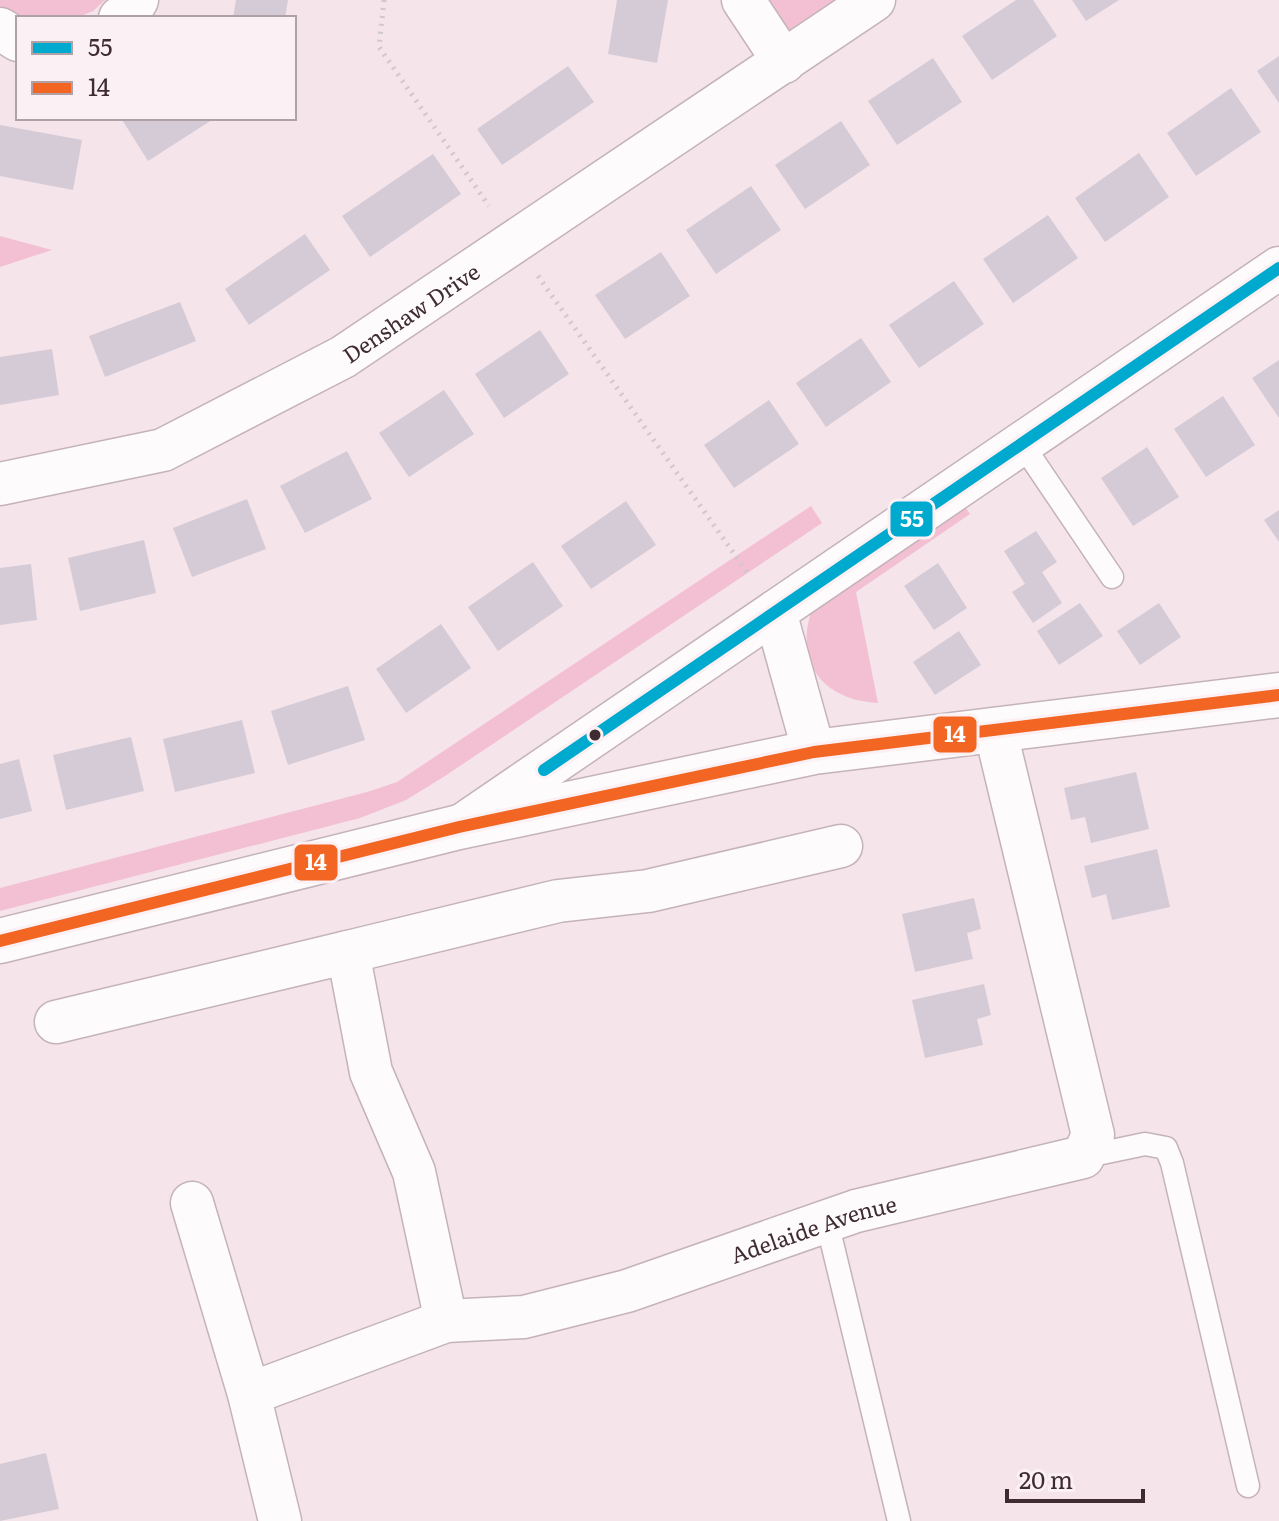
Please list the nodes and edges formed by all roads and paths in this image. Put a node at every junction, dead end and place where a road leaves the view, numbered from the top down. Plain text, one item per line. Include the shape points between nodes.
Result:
1 (137, 0) edge
2 (384, 0) edge
3 (743, 0) edge
4 (874, 0) edge
5 (124, 16) edge
6 (784, 62) junction
7 (514, 242) junction
8 (1279, 268) edge
9 (1022, 444) junction
10 (0, 484) edge
11 (1112, 577) dead end
12 (775, 612) junction
13 (1279, 695) edge
14 (995, 729) junction
15 (814, 752) junction
16 (459, 827) junction
17 (841, 846) dead end
18 (0, 941) edge
19 (348, 952) junction
20 (56, 1022) dead end
21 (1083, 1157) junction
22 (192, 1203) dead end
23 (827, 1222) junction
24 (446, 1321) junction
25 (249, 1394) junction
26 (1248, 1486) dead end
27 (280, 1521) edge
28 (899, 1521) edge

1 - 5 street
2 - 7 path via 379,47
3 - 6 street
4 - 6 street, Denshaw Drive
6 - 7 street, Denshaw Drive
7 - 10 street, Denshaw Drive via 343,357 163,450
7 - 12 path
8 - 9 street
9 - 11 lane
9 - 12 street
12 - 15 street
12 - 16 street
13 - 14 street
14 - 15 street
14 - 21 street via 1093,1135
15 - 16 street
16 - 18 street
17 - 19 street via 648,891 558,901
19 - 20 street
19 - 24 street via 371,1072 414,1172
21 - 23 street, Adelaide Avenue
21 - 26 lane via 1145,1144 1166,1148
22 - 25 street
23 - 24 street, Adelaide Avenue via 612,1295 524,1317
23 - 28 lane
24 - 25 street, Adelaide Avenue
25 - 27 street

